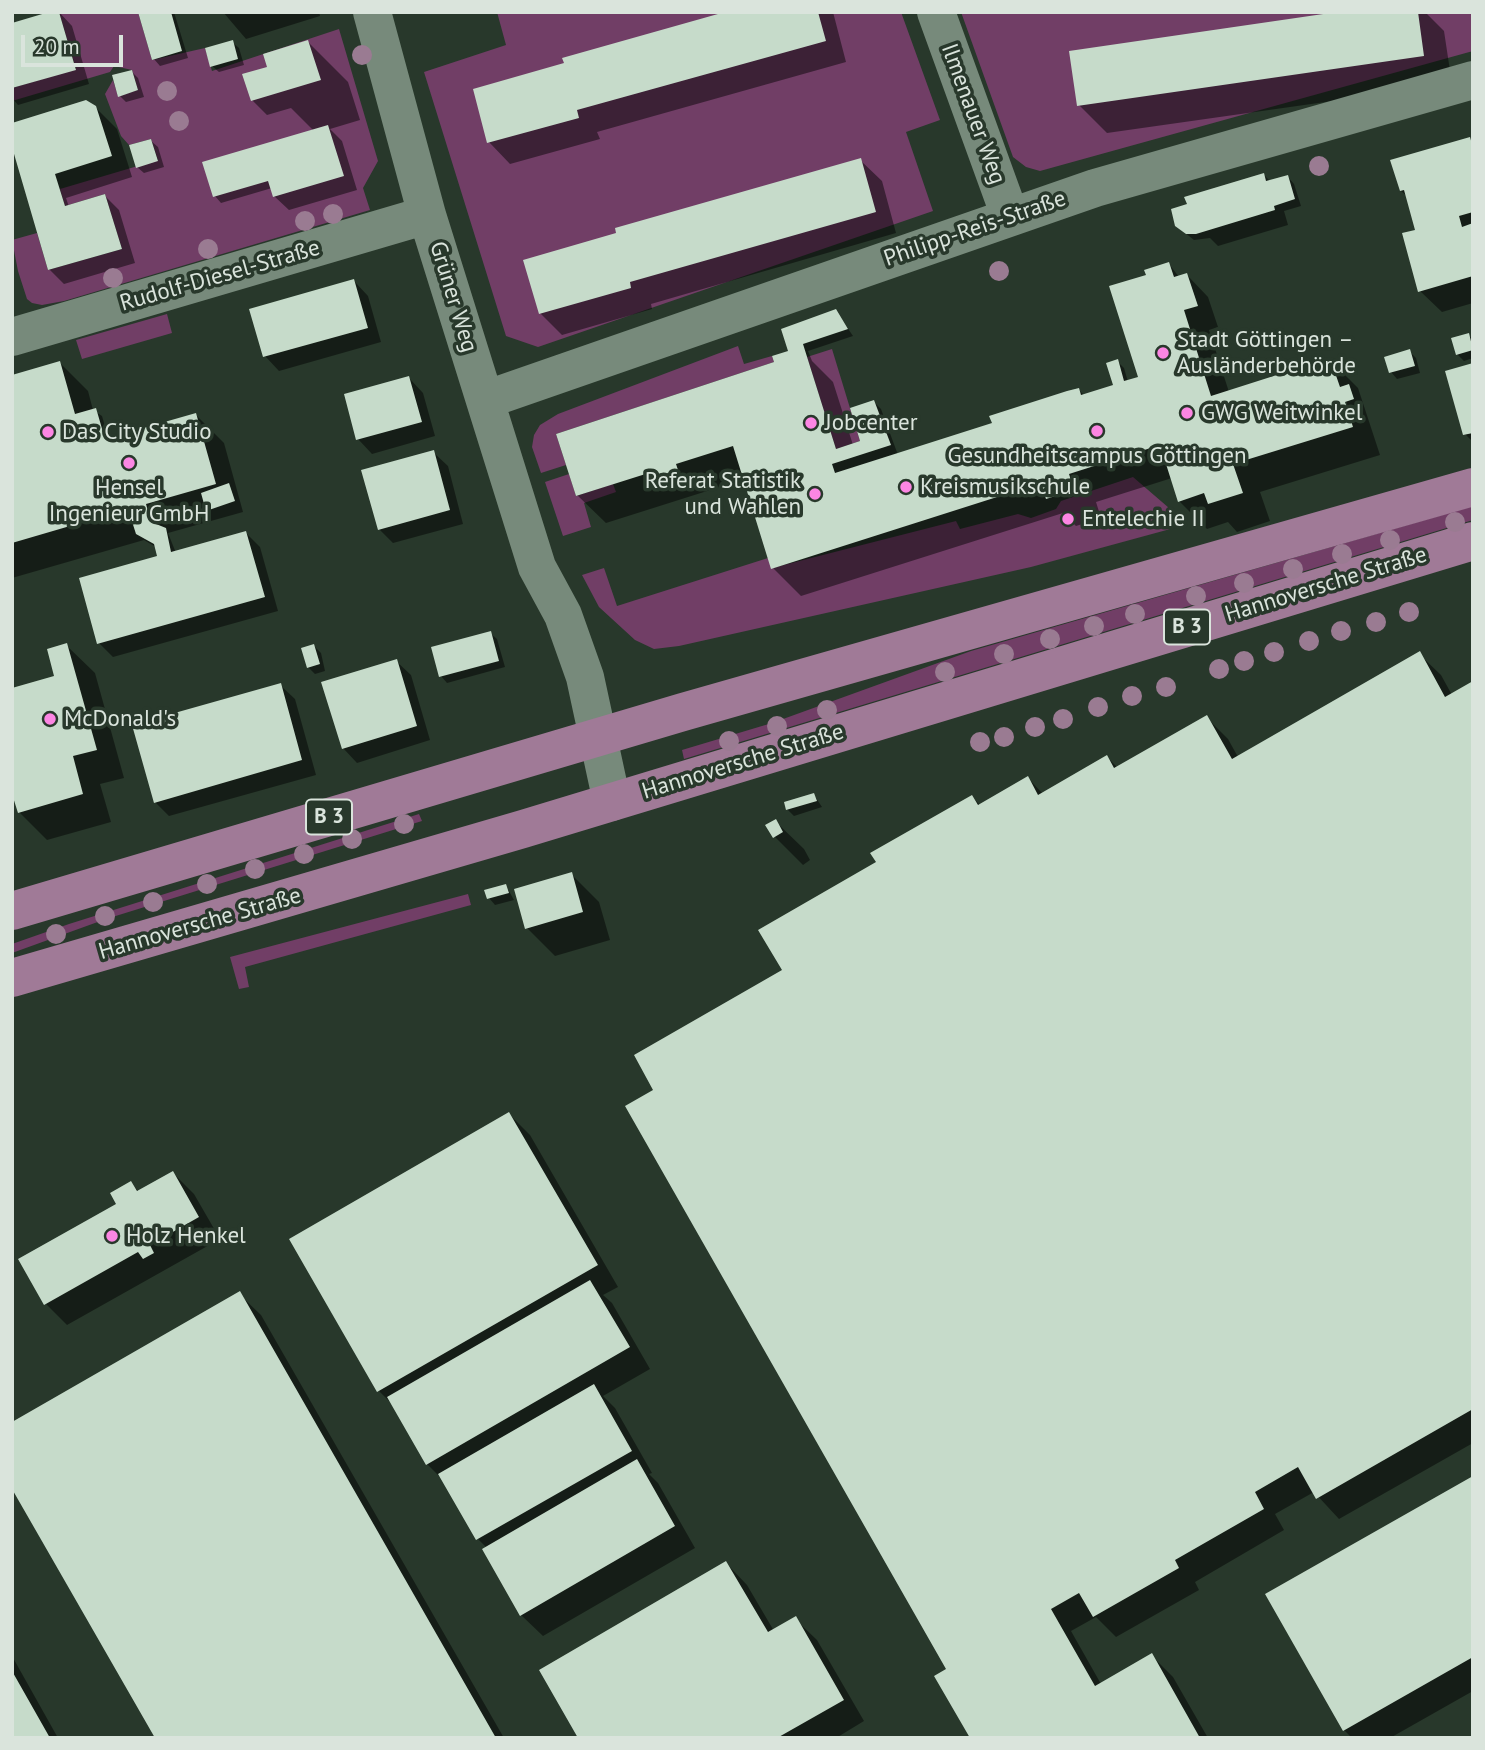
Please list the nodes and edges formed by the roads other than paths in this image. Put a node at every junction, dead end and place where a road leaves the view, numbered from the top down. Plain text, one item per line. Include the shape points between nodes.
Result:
1 (372, 12) edge
2 (936, 12) edge
3 (1473, 80) edge
4 (427, 215) junction
5 (1010, 216) junction
6 (12, 337) edge
7 (485, 400) junction
8 (1473, 487) edge
9 (1473, 541) edge
10 (589, 740) junction
11 (603, 804) junction
12 (12, 911) edge
13 (12, 978) edge

1 - 4 street, Grüner Weg
2 - 5 street, Ilmenauer Weg
3 - 5 street, Philipp-Reis-Straße
4 - 6 street, Rudolf-Diesel-Straße
4 - 7 street, Grüner Weg
5 - 7 street, Philipp-Reis-Straße
7 - 10 street, Grüner Weg via 542,579 564,615 585,677
8 - 10 main road, B 3
9 - 11 main road, Hannoversche Straße / B 3
10 - 11 street, Grüner Weg
10 - 12 main road, B 3
11 - 13 main road, Hannoversche Straße / B 3

